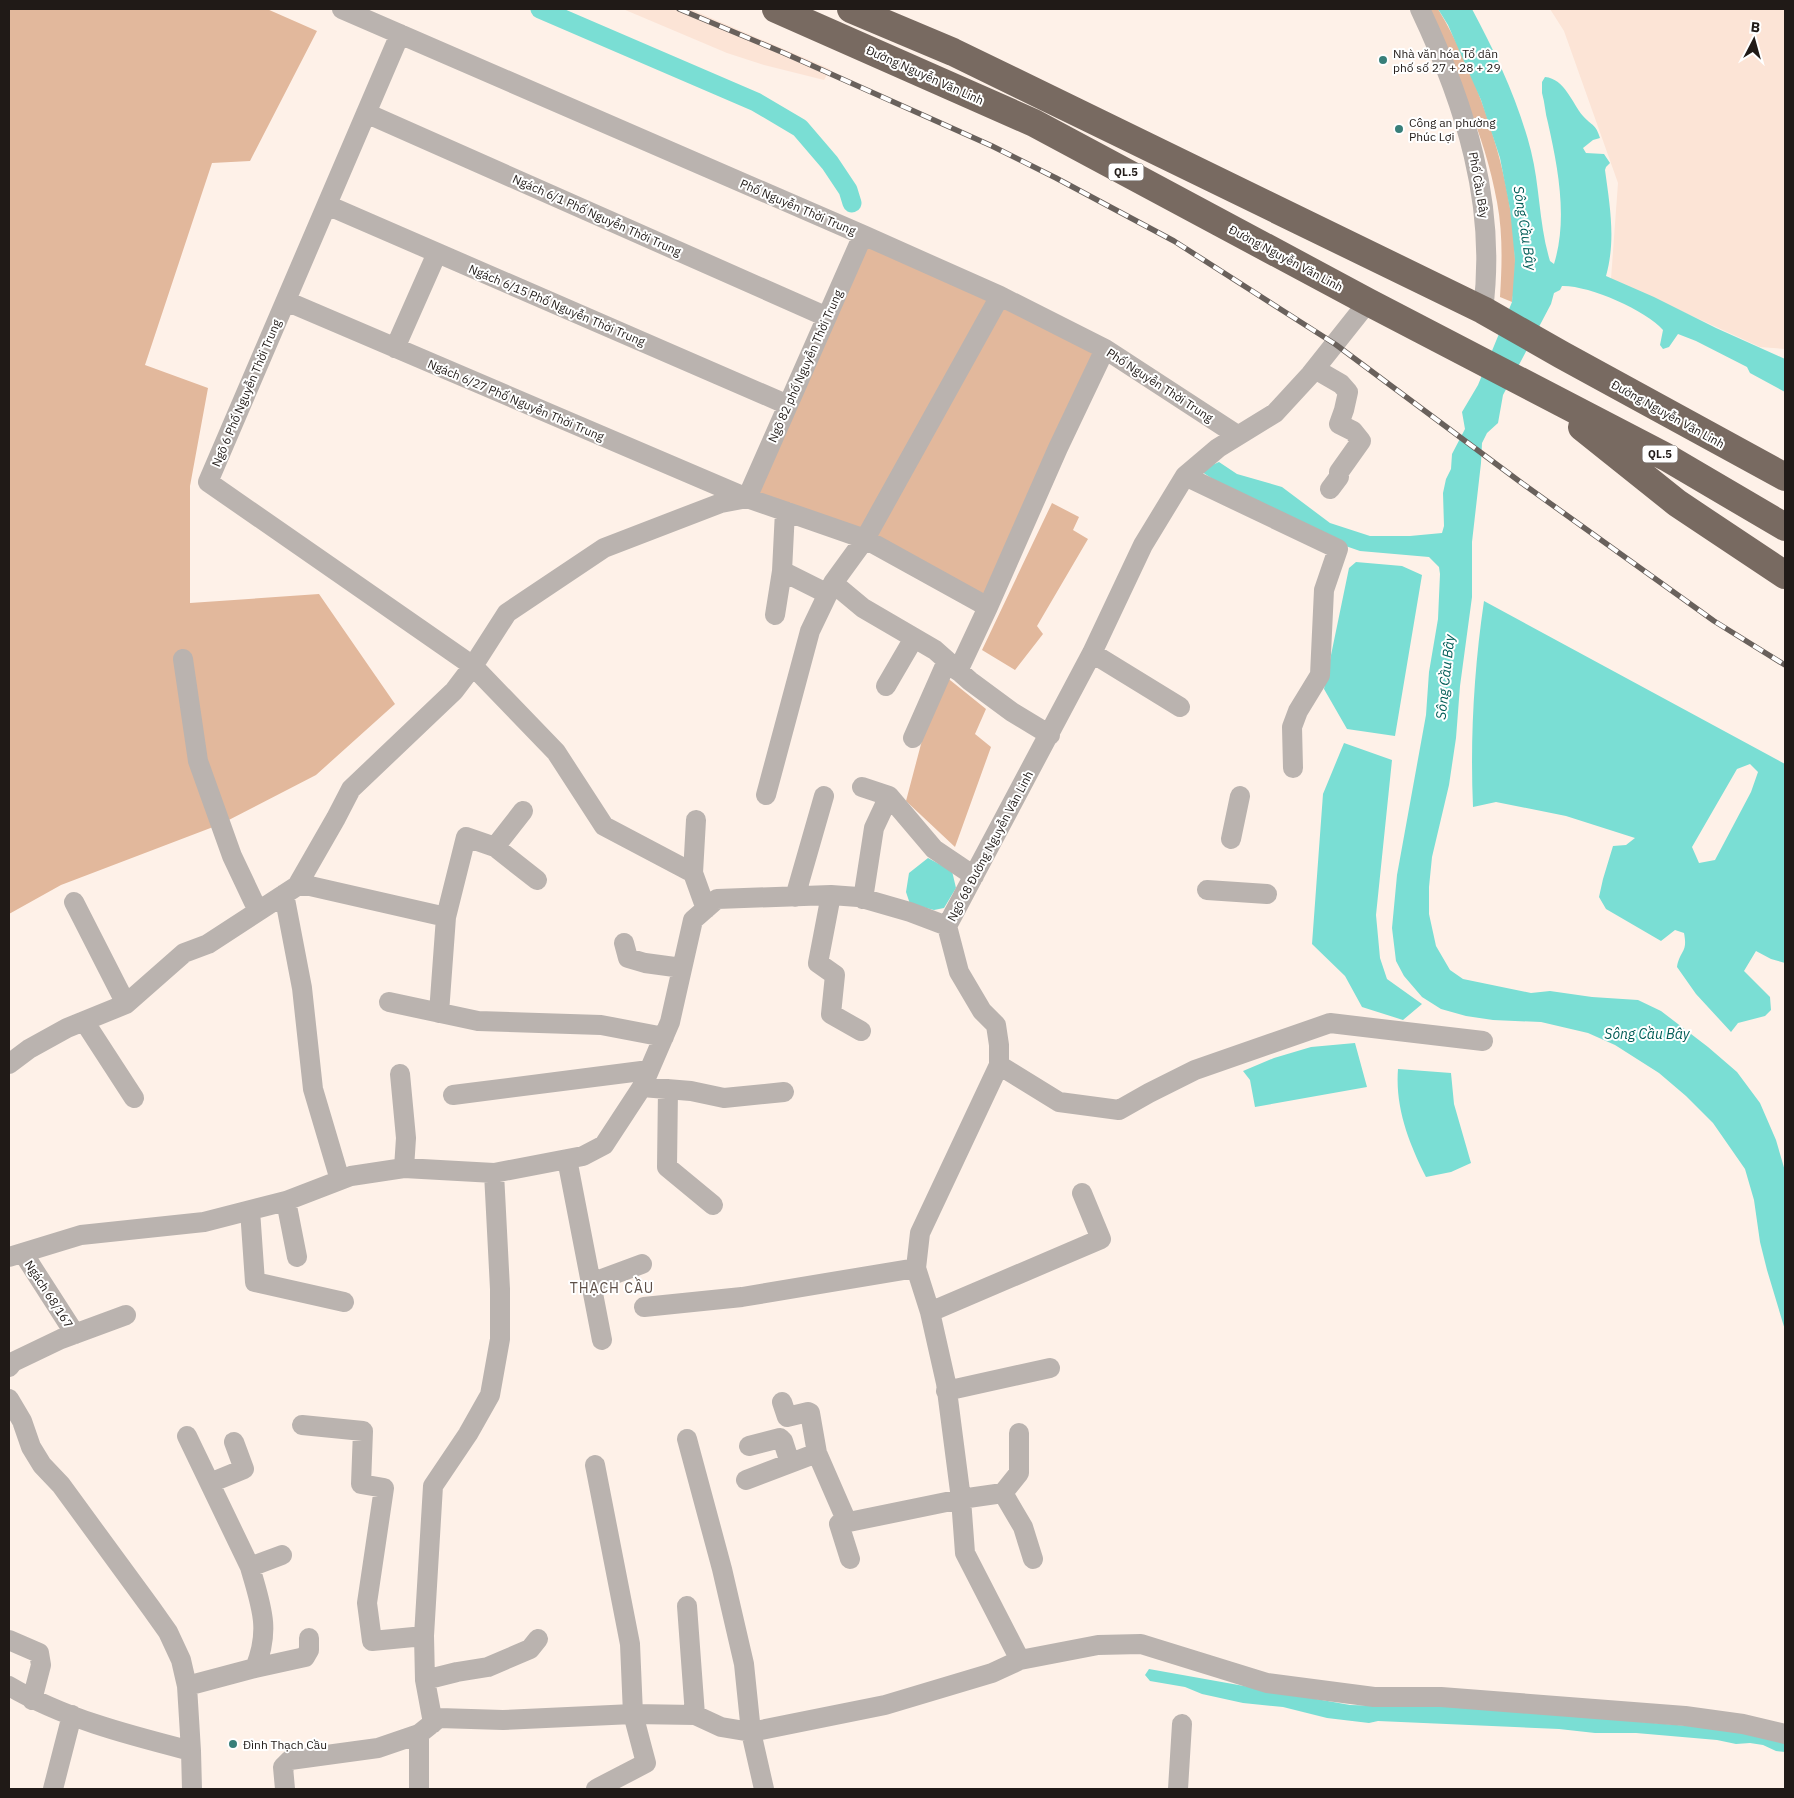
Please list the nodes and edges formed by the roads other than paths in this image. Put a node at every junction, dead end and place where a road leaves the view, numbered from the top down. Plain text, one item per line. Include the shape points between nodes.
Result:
1 (342, 9) edge
2 (776, 9) edge
3 (851, 9) edge
4 (1420, 9) edge
5 (400, 34) junction
6 (366, 113) junction
7 (327, 205) junction
8 (864, 235) junction
9 (437, 253) junction
10 (1000, 296) junction
11 (286, 301) junction
12 (1368, 302) junction
13 (1484, 311) junction
14 (827, 317) junction
15 (395, 348) junction
16 (1105, 349) junction
17 (1315, 368) junction
18 (1532, 387) junction
19 (788, 406) junction
20 (1237, 435) junction
21 (1185, 476) junction
22 (1785, 477) edge
23 (1330, 489) dead end
24 (747, 498) junction
25 (785, 511) junction
26 (1785, 527) edge
27 (864, 539) junction
28 (782, 571) junction
29 (1785, 575) edge
30 (830, 588) junction
31 (988, 606) junction
32 (775, 615) dead end
33 (914, 638) junction
34 (1092, 654) junction
35 (183, 659) dead end
36 (473, 666) junction
37 (953, 666) junction
38 (886, 686) dead end
39 (1180, 707) dead end
40 (1050, 735) junction
41 (913, 738) dead end
42 (1293, 768) dead end
43 (862, 787) dead end
44 (766, 795) dead end
45 (824, 796) dead end
46 (889, 796) junction
47 (1240, 796) dead end
48 (523, 811) dead end
49 (696, 820) dead end
50 (1231, 839) dead end
51 (495, 847) junction
52 (693, 873) junction
53 (974, 876) junction
54 (537, 880) dead end
55 (290, 890) junction
56 (1207, 890) dead end
57 (1268, 894) dead end
58 (831, 895) junction
59 (795, 897) junction
60 (863, 899) junction
61 (74, 902) dead end
62 (706, 909) junction
63 (258, 910) junction
64 (446, 917) junction
65 (947, 926) junction
66 (624, 942) dead end
67 (682, 968) junction
68 (388, 1002) dead end
69 (126, 1004) junction
70 (439, 1013) junction
71 (84, 1021) junction
72 (861, 1031) dead end
73 (664, 1037) junction
74 (1483, 1041) dead end
75 (9, 1064) edge
76 (999, 1065) junction
77 (400, 1074) dead end
78 (646, 1079) junction
79 (668, 1089) junction
80 (784, 1092) dead end
81 (452, 1095) dead end
82 (134, 1098) dead end
83 (567, 1159) junction
84 (404, 1168) junction
85 (494, 1173) junction
86 (340, 1180) junction
87 (1082, 1193) dead end
88 (286, 1201) junction
89 (713, 1205) dead end
90 (250, 1210) junction
91 (16, 1255) edge
92 (297, 1257) dead end
93 (642, 1264) dead end
94 (916, 1268) junction
95 (591, 1283) junction
96 (344, 1302) dead end
97 (644, 1307) dead end
98 (930, 1312) junction
99 (126, 1315) dead end
100 (75, 1334) junction
101 (602, 1340) dead end
102 (9, 1367) edge
103 (1050, 1368) dead end
104 (946, 1391) junction
105 (9, 1399) edge
106 (782, 1402) dead end
107 (302, 1425) dead end
108 (1019, 1433) dead end
109 (187, 1436) dead end
110 (687, 1439) dead end
111 (234, 1442) dead end
112 (748, 1446) dead end
113 (817, 1453) junction
114 (790, 1463) junction
115 (595, 1465) dead end
116 (746, 1480) dead end
117 (210, 1483) junction
118 (1003, 1492) junction
119 (961, 1499) junction
120 (847, 1522) junction
121 (282, 1555) dead end
122 (850, 1559) dead end
123 (1032, 1559) dead end
124 (250, 1567) junction
125 (687, 1606) dead end
126 (424, 1636) junction
127 (309, 1638) dead end
128 (538, 1639) dead end
129 (9, 1640) edge
130 (1020, 1660) junction
131 (255, 1668) junction
132 (425, 1680) junction
133 (9, 1686) edge
134 (187, 1686) junction
135 (32, 1700) junction
136 (633, 1714) junction
137 (72, 1715) junction
138 (695, 1715) junction
139 (1182, 1724) dead end
140 (426, 1728) junction
141 (751, 1732) junction
142 (1785, 1734) edge
143 (192, 1751) junction
144 (53, 1789) edge
145 (192, 1789) edge
146 (285, 1789) edge
147 (419, 1789) edge
148 (596, 1789) edge
149 (764, 1789) edge
150 (1178, 1789) edge

1 - 5 street, Phố Nguyễn Thời Trung
2 - 12 highway, Đường Nguyễn Văn Linh / QL.5 via 1034,123
3 - 13 highway, Đường Nguyễn Văn Linh / QL.5 via 953,52
4 - 13 street, Phố Cầu Bây via 1456,92 1480,180 1487,242
5 - 6 street, Ngõ 6 Phố Nguyễn Thời Trung
5 - 8 street, Phố Nguyễn Thời Trung
6 - 7 street, Ngõ 6 Phố Nguyễn Thời Trung
6 - 14 street, Ngách 6/1 Phố Nguyễn Thời Trung
7 - 9 street, Ngách 6/15 Phố Nguyễn Thời Trung
7 - 11 street, Ngõ 6 Phố Nguyễn Thời Trung
8 - 10 street, Phố Nguyễn Thời Trung
8 - 14 street, Ngõ 82 phố Nguyễn Thời Trung
9 - 15 street
9 - 19 street, Ngách 6/15 Phố Nguyễn Thời Trung
10 - 16 street, Phố Nguyễn Thời Trung
10 - 27 street
11 - 15 street, Ngách 6/27 Phố Nguyễn Thời Trung
11 - 36 street, Ngõ 6 Phố Nguyễn Thời Trung via 208,482
12 - 17 street, Ngõ 68 Đường Nguyễn Văn Linh
12 - 18 highway, Đường Nguyễn Văn Linh / QL.5
13 - 22 highway, Đường Nguyễn Văn Linh / QL.5
14 - 19 street, Ngõ 82 phố Nguyễn Thời Trung
15 - 24 street, Ngách 6/27 Phố Nguyễn Thời Trung
16 - 20 street, Phố Nguyễn Thời Trung
16 - 31 street
17 - 20 street, Ngõ 68 Đường Nguyễn Văn Linh via 1275,413
17 - 23 street via 1348,392 1339,424 1352,430 1361,441
18 - 26 highway, Đường Nguyễn Văn Linh / QL.5 via 1666,457
18 - 29 highway via 1677,503
19 - 24 street, Ngõ 82 phố Nguyễn Thời Trung
20 - 21 street, Ngõ 68 Đường Nguyễn Văn Linh
21 - 34 street, Ngõ 68 Đường Nguyễn Văn Linh via 1143,544
21 - 42 street via 1338,549 1324,590 1320,675 1292,727
24 - 25 street, Ngách 6/27 Phố Nguyễn Thời Trung
24 - 36 street via 720,503 604,548 507,613
25 - 27 street, Ngách 6/27 Phố Nguyễn Thời Trung
25 - 28 street
27 - 30 street
27 - 31 street, Ngách 6/27 Phố Nguyễn Thời Trung
28 - 30 street
28 - 32 street
30 - 33 street
30 - 44 street via 810,631
31 - 37 street
33 - 37 street
33 - 38 street
34 - 39 street
34 - 40 street, Ngõ 68 Đường Nguyễn Văn Linh
35 - 63 street via 198,761 232,856
36 - 52 street via 556,752 604,826
36 - 55 street via 454,691 351,789
37 - 40 street via 1012,712
37 - 41 street
40 - 53 street, Ngõ 68 Đường Nguyễn Văn Linh
43 - 46 street
45 - 59 street
46 - 53 street via 934,849
46 - 60 street via 874,828
47 - 50 street
48 - 51 street
49 - 52 street
51 - 54 street
51 - 64 street via 466,837
52 - 62 street
53 - 65 street, Ngõ 68 Đường Nguyễn Văn Linh
55 - 63 street
55 - 64 street via 310,886
55 - 86 street via 313,1089
56 - 57 street
58 - 59 street, Ngõ 68 Đường Nguyễn Văn Linh
58 - 60 street, Ngõ 68 Đường Nguyễn Văn Linh
58 - 72 street via 818,963 835,975 831,1014
59 - 62 street, Ngõ 68 Đường Nguyễn Văn Linh via 718,899
60 - 65 street, Ngõ 68 Đường Nguyễn Văn Linh
61 - 69 street
62 - 67 street, Ngõ 68 Đường Nguyễn Văn Linh via 693,920
63 - 69 street via 208,944 184,953
64 - 70 street
65 - 76 street via 959,972 982,1011 996,1025
66 - 67 street via 628,958
67 - 73 street, Ngõ 68 Đường Nguyễn Văn Linh
68 - 70 street
69 - 71 street
70 - 73 street via 478,1022 601,1025
71 - 75 street via 29,1049
71 - 82 street
73 - 78 street, Ngõ 68 Đường Nguyễn Văn Linh
74 - 76 street via 1330,1022 1195,1070 1119,1110 1059,1102
76 - 94 street via 920,1233
77 - 84 street via 406,1138
78 - 79 street
78 - 81 street
78 - 83 street, Ngõ 68 Đường Nguyễn Văn Linh via 604,1145 582,1156
79 - 80 street via 724,1098
79 - 89 street via 667,1167
83 - 85 street, Ngõ 68 Đường Nguyễn Văn Linh
83 - 95 street
84 - 85 street, Ngõ 68 Đường Nguyễn Văn Linh
84 - 86 street, Ngõ 68 Đường Nguyễn Văn Linh
85 - 126 street via 500,1339 490,1395 433,1486
86 - 88 street, Ngõ 68 Đường Nguyễn Văn Linh
87 - 98 street via 1101,1238
88 - 90 street, Ngõ 68 Đường Nguyễn Văn Linh
88 - 92 street
90 - 91 street, Ngõ 68 Đường Nguyễn Văn Linh via 204,1222 81,1235
90 - 96 street via 255,1282
91 - 100 street, Ngách 68/167
93 - 95 street
94 - 97 street via 742,1297
94 - 98 street
95 - 101 street
98 - 104 street
99 - 100 street
100 - 102 street via 12,1362
103 - 104 street
104 - 119 street
105 - 134 street via 22,1421 30,1447 42,1465 62,1485 168,1632 181,1660
106 - 113 street via 786,1417 810,1413
107 - 126 street via 363,1431 361,1484 384,1488 367,1603 372,1641
108 - 118 street via 1019,1473
109 - 117 street
110 - 141 street via 744,1664
111 - 117 street via 244,1469
112 - 114 street via 780,1438
113 - 114 street
113 - 120 street
114 - 116 street
115 - 136 street via 630,1644
117 - 124 street
118 - 119 street
118 - 123 street via 1024,1527
119 - 120 street
119 - 130 street via 965,1553
120 - 122 street via 839,1524
121 - 124 street
124 - 131 street via 262,1611 264,1633
125 - 138 street
126 - 132 street
127 - 131 street via 309,1650 304,1657
128 - 132 street via 530,1649 488,1667
129 - 135 street via 39,1653 41,1665
130 - 141 street via 992,1674 885,1705
130 - 142 street via 1098,1645 1141,1644 1267,1683 1374,1696 1441,1697 1686,1716
131 - 134 street
132 - 140 street
133 - 135 street
134 - 143 street
135 - 137 street
136 - 138 street
136 - 140 street via 503,1720 439,1718
136 - 148 street via 646,1763
137 - 143 street via 119,1733
137 - 144 street
138 - 141 street via 721,1727
139 - 150 street
140 - 146 street via 378,1748 290,1760 283,1767
140 - 147 street
141 - 149 street
143 - 145 street

